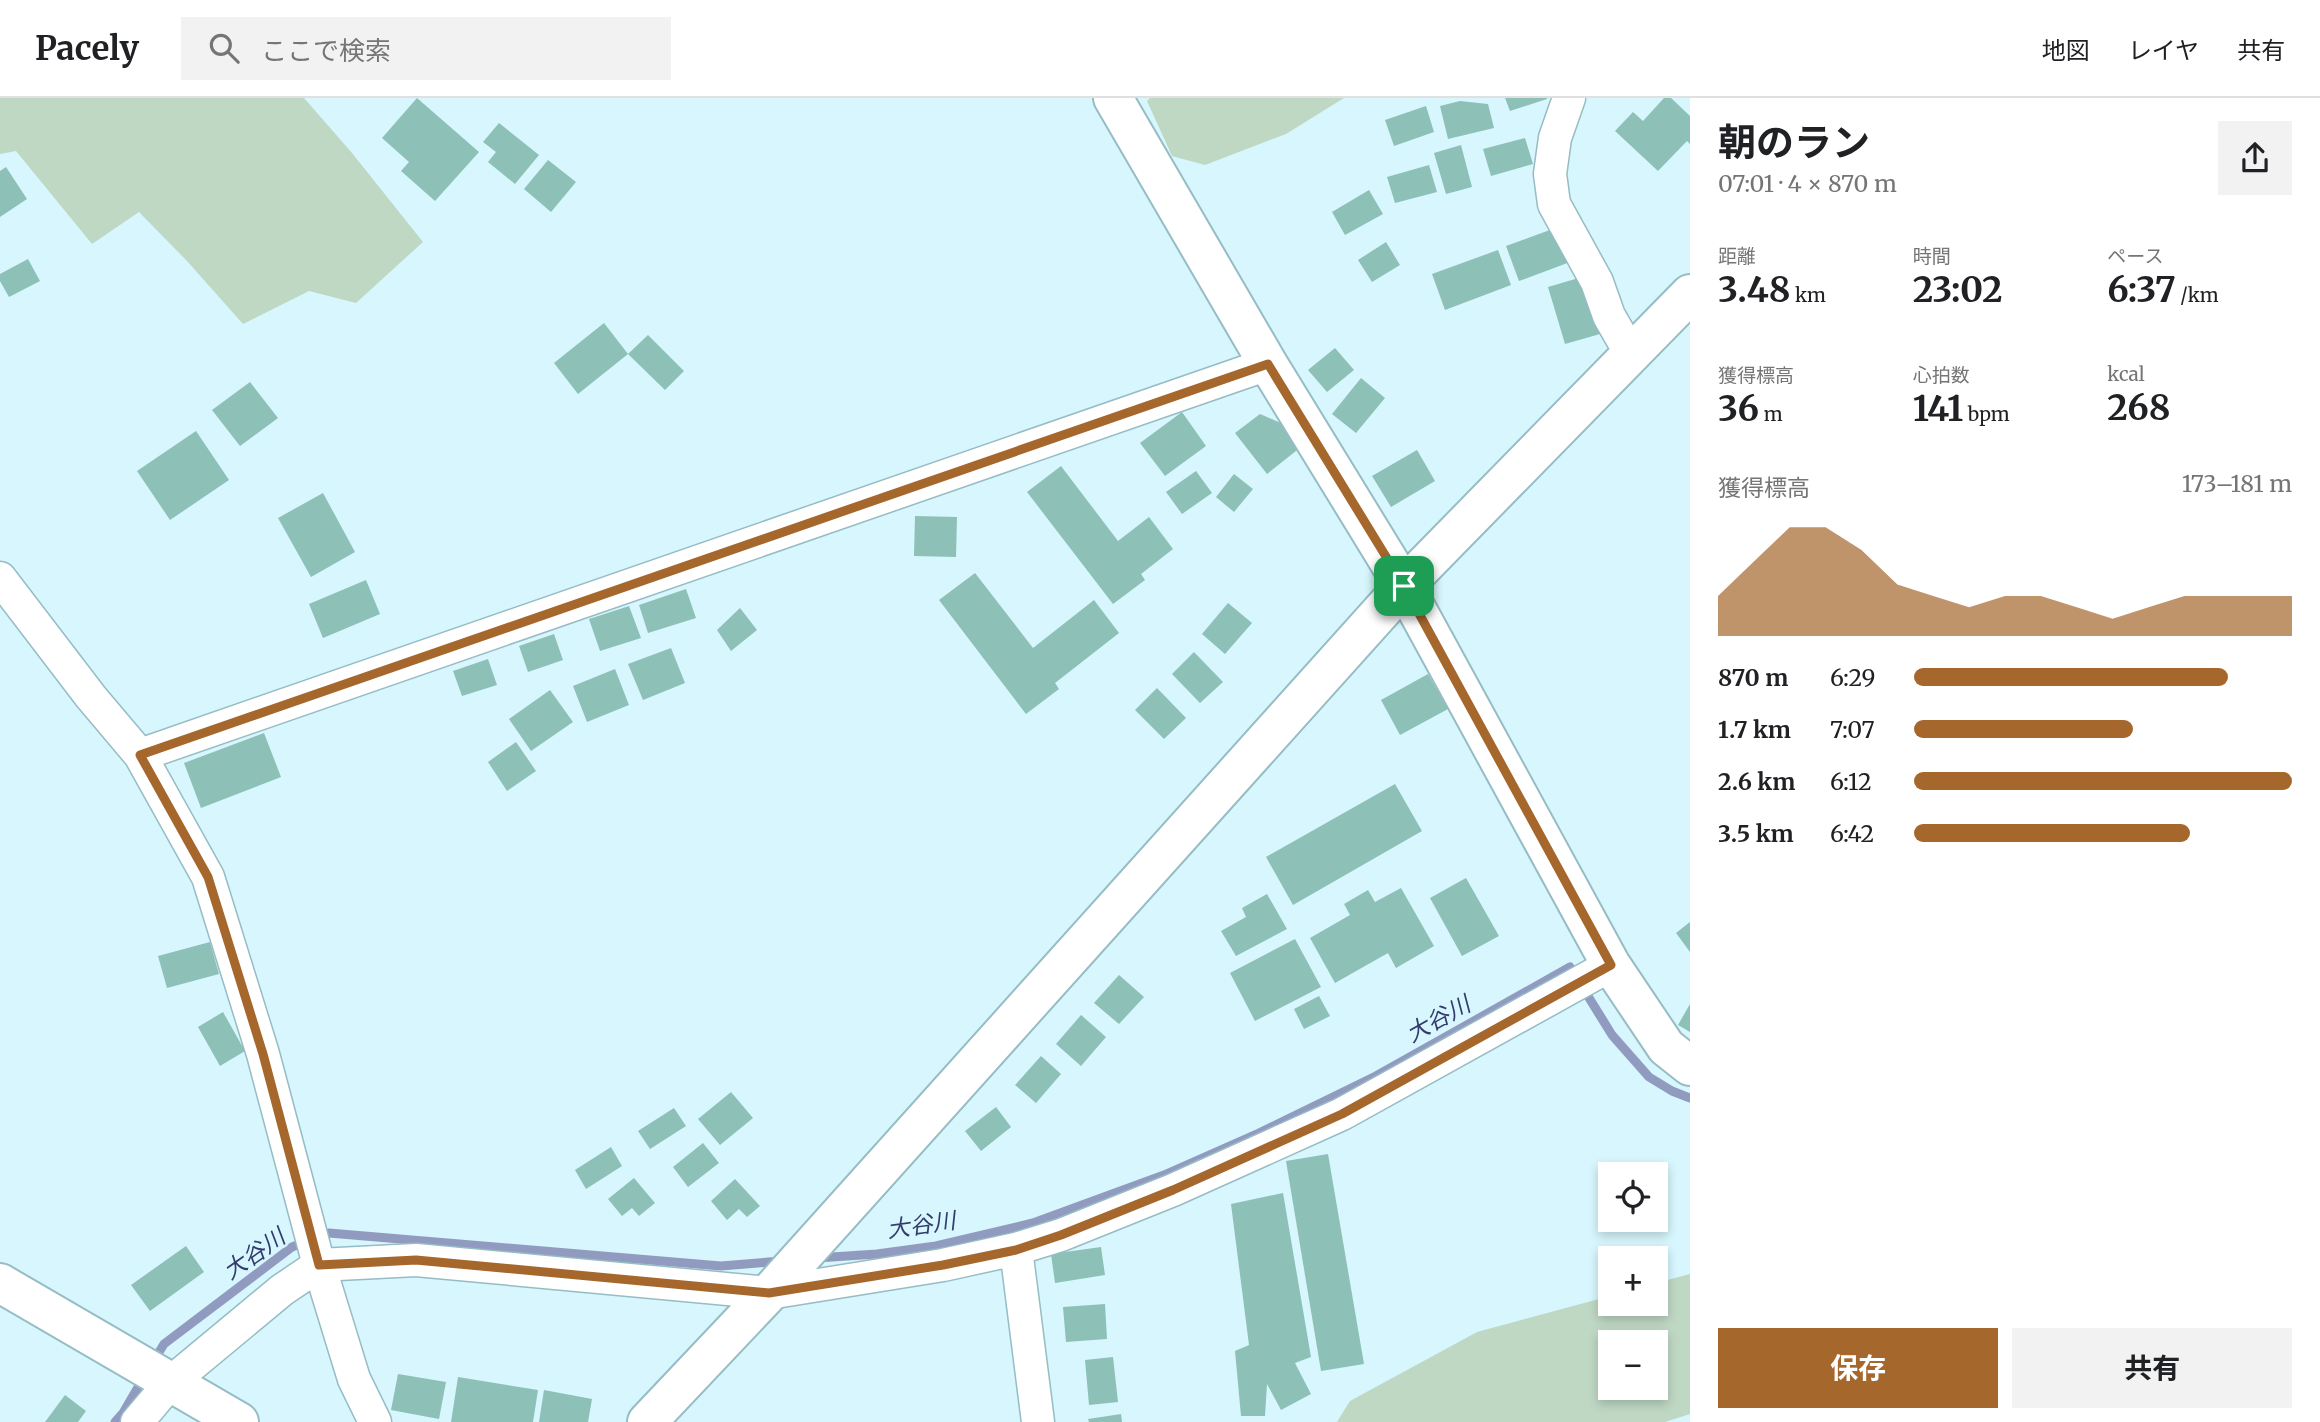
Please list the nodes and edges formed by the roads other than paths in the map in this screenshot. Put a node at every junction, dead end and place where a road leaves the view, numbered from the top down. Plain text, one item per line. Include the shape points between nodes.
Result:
1 (1114, 98) edge
2 (1569, 98) edge
3 (1690, 294) edge
4 (1630, 354) junction
5 (1268, 364) junction
6 (0, 578) edge
7 (1404, 586) junction
8 (140, 755) junction
9 (1611, 965) junction
10 (1690, 1066) edge
11 (1016, 1250) junction
12 (319, 1265) junction
13 (0, 1283) edge
14 (769, 1293) junction
15 (170, 1383) junction
16 (137, 1422) edge
17 (239, 1422) edge
18 (375, 1422) edge
19 (646, 1422) edge
20 (1038, 1422) edge

1 - 5 street
2 - 4 street via 1549,174 1554,204
3 - 4 street
4 - 7 street
5 - 7 street
5 - 8 street
6 - 8 street
7 - 9 street
7 - 14 street
8 - 12 street via 208,877 263,1054
9 - 10 street via 1666,1047
9 - 11 street via 1342,1114 1173,1190
11 - 14 street
11 - 20 street
12 - 14 street via 416,1260
12 - 15 street
12 - 18 street via 354,1379
13 - 15 street
14 - 19 street
15 - 16 street
15 - 17 street

